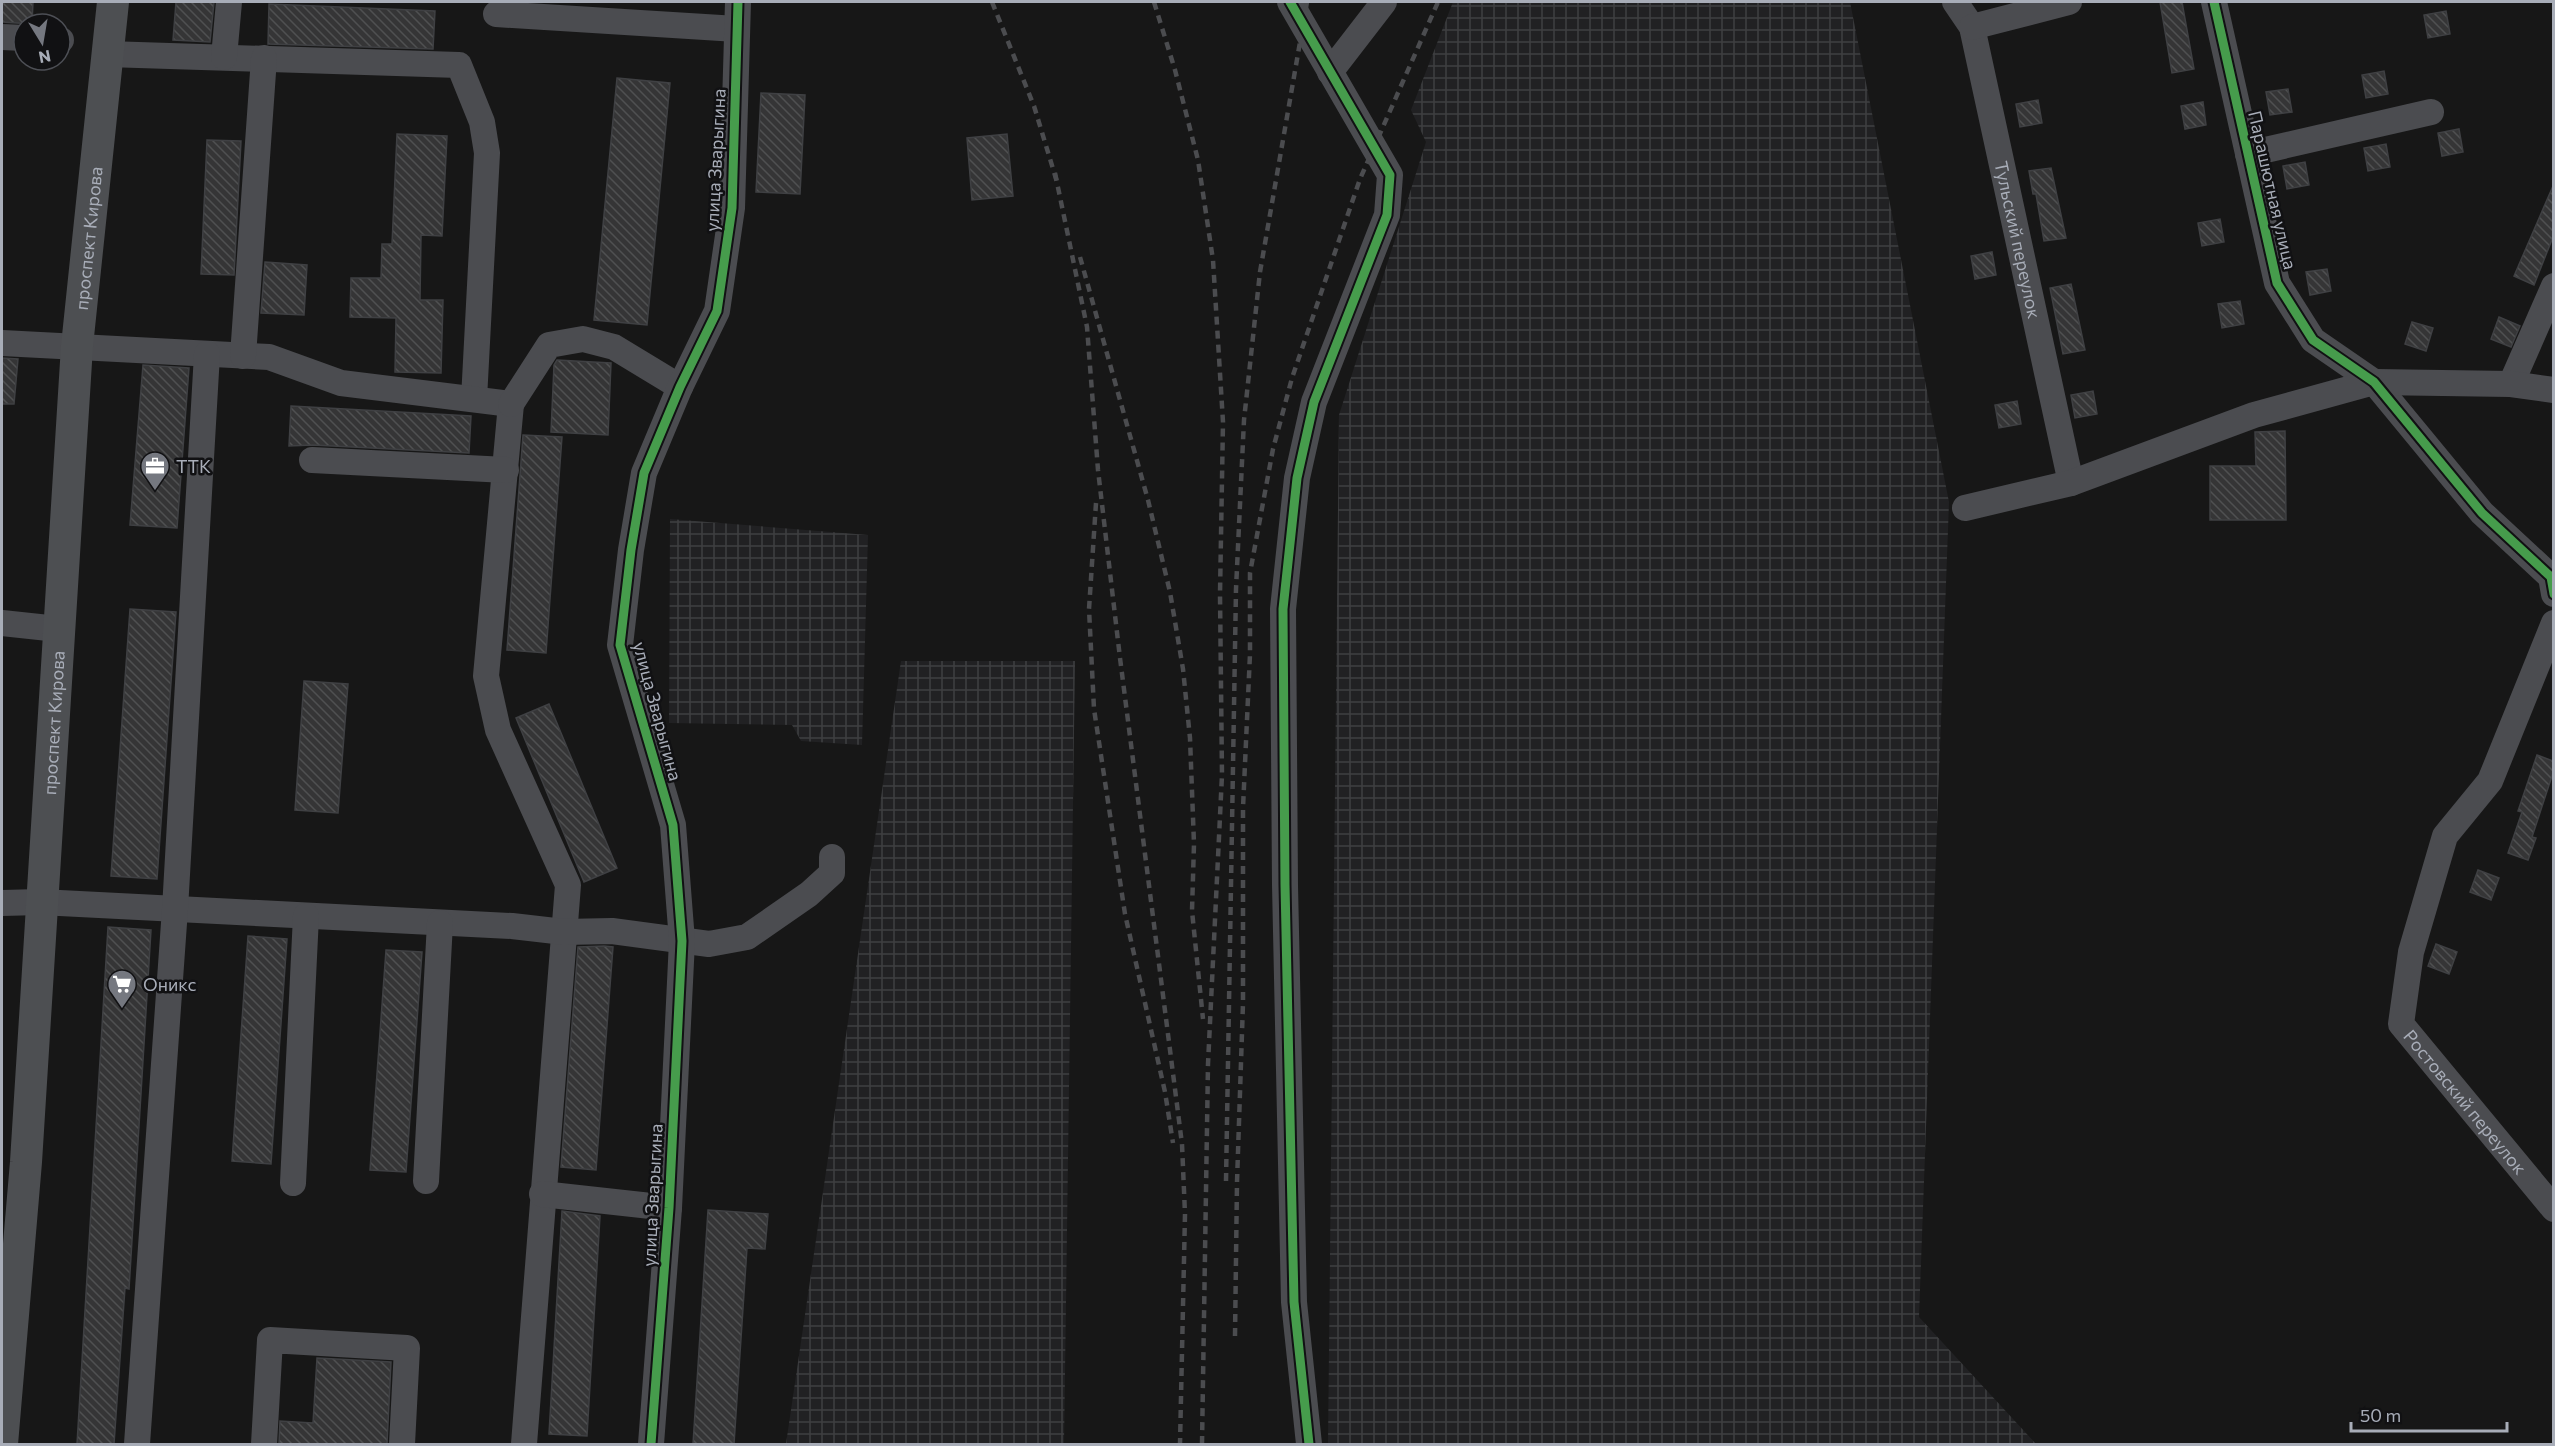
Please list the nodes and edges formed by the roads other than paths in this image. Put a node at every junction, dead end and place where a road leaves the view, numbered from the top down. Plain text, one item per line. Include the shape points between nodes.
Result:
1 (113, 2) edge
2 (229, 2) edge
3 (738, 2) edge
4 (1290, 2) edge
5 (1384, 2) edge
6 (1956, 2) edge
7 (2069, 2) edge
8 (2214, 2) edge
9 (496, 14) dead end
10 (1972, 27) junction
11 (737, 29) junction
12 (107, 54) junction
13 (224, 57) junction
14 (264, 58) junction
15 (1330, 72) junction
16 (2431, 112) dead end
17 (2248, 154) junction
18 (2553, 286) edge
19 (2, 343) edge
20 (77, 346) junction
21 (207, 354) junction
22 (243, 356) junction
23 (2374, 382) junction
24 (2511, 384) junction
25 (680, 387) junction
26 (2553, 390) edge
27 (474, 399) junction
28 (511, 404) junction
29 (312, 460) dead end
30 (506, 470) junction
31 (2071, 483) junction
32 (1965, 508) dead end
33 (2553, 594) edge
34 (2, 623) edge
35 (2553, 623) edge
36 (58, 629) junction
37 (832, 857) dead end
38 (40, 902) junction
39 (2, 903) edge
40 (175, 909) junction
41 (306, 916) junction
42 (440, 923) junction
43 (564, 932) junction
44 (682, 941) junction
45 (426, 1181) dead end
46 (293, 1183) dead end
47 (542, 1194) junction
48 (669, 1208) junction
49 (2553, 1209) edge
50 (2, 1444) edge
51 (137, 1444) edge
52 (264, 1444) edge
53 (402, 1444) edge
54 (524, 1444) edge
55 (651, 1444) edge
56 (1309, 1444) edge

1 - 12 main road, проспект Кирова
2 - 13 street
3 - 11 street, улица Зварыгина
4 - 15 street
5 - 15 street
6 - 10 street, Тульский переулок
7 - 10 street
8 - 17 street, Парашютная улица
9 - 11 street
10 - 31 street, Тульский переулок
11 - 25 street, улица Зварыгина via 732,208 717,310
12 - 13 street
12 - 20 main road, проспект Кирова
13 - 14 street
14 - 22 street
14 - 27 street via 459,65 482,122 487,153
15 - 56 street via 1390,175 1387,215 1314,402 1298,478 1283,609 1294,1302
16 - 17 street
17 - 23 street, Парашютная улица via 2277,283 2313,340
18 - 24 street
19 - 20 street
20 - 21 street
20 - 36 main road, проспект Кирова
21 - 22 street
21 - 40 street
22 - 27 street via 269,357 341,383
23 - 24 street
23 - 31 street via 2254,415
23 - 33 street via 2482,513 2551,577
24 - 26 street
25 - 28 street via 614,347 583,339 549,345
25 - 44 street, улица Зварыгина via 644,473 620,645 673,825
27 - 28 street
28 - 30 street
29 - 30 street
30 - 43 street via 486,676 498,730 568,885
31 - 32 street
34 - 36 street
35 - 49 street, Ростовский переулок via 2490,781 2445,836 2411,952 2401,1024
36 - 38 main road, проспект Кирова
37 - 44 street via 832,873 747,937 709,944
38 - 39 street
38 - 40 street
38 - 50 main road, проспект Кирова via 26,1162
40 - 41 street
40 - 51 street
41 - 42 street
41 - 46 street
42 - 43 street
42 - 45 street
43 - 44 street via 612,931
43 - 47 street
44 - 48 street, улица Зварыгина
47 - 48 street
47 - 54 street
48 - 55 street, улица Зварыгина
52 - 53 street via 270,1340 407,1348

